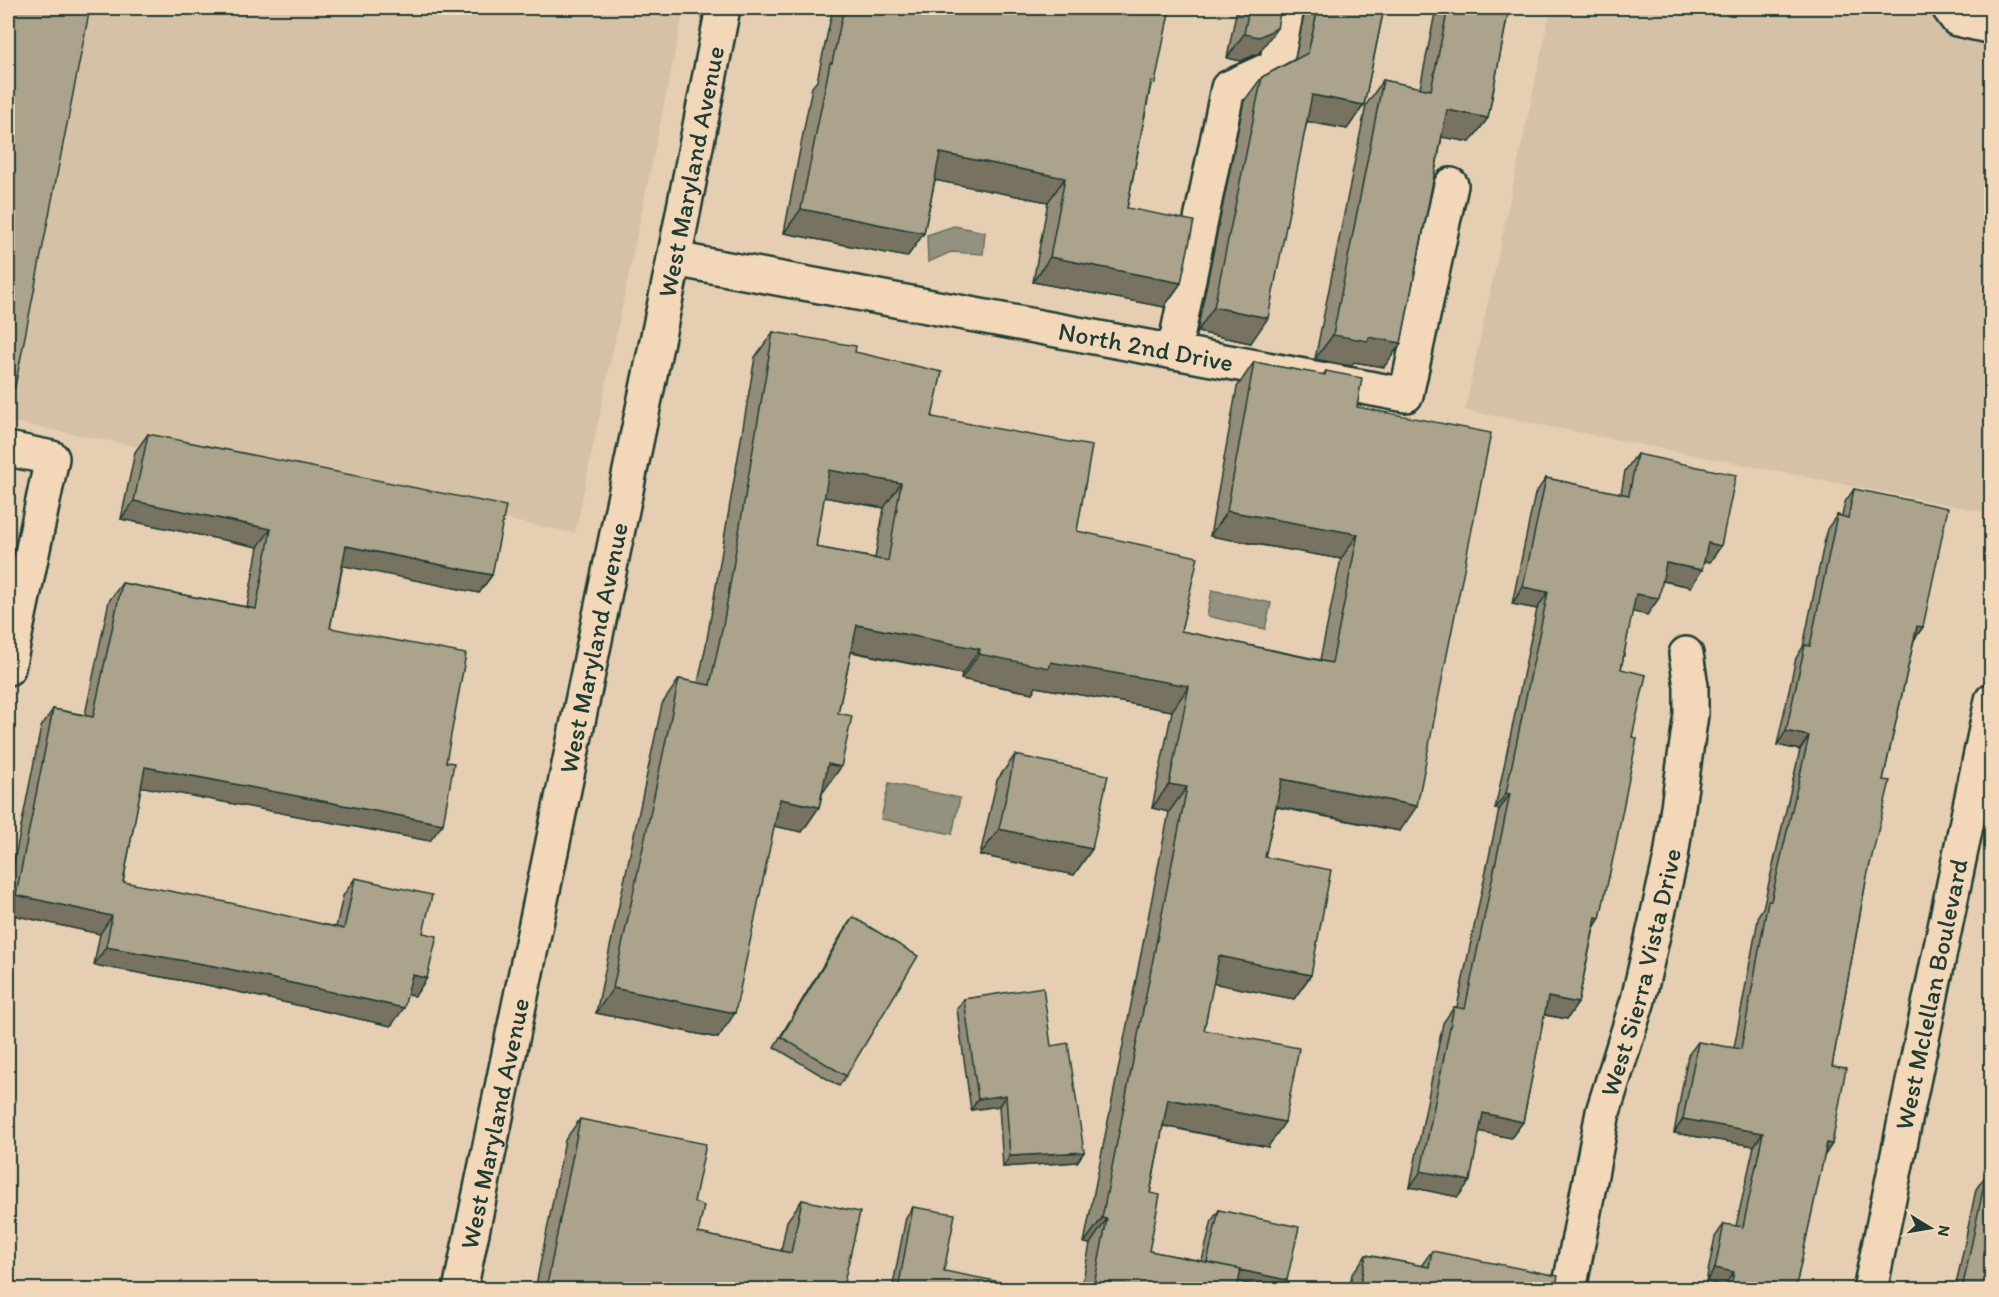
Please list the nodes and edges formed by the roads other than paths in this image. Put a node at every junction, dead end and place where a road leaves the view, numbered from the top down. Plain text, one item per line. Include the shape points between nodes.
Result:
1 (723, 8) edge
2 (1287, 8) edge
3 (1949, 8) edge
4 (1992, 27) edge
5 (1451, 185) dead end
6 (674, 259) junction
7 (1174, 352) junction
8 (8, 449) edge
9 (1686, 654) dead end
10 (8, 668) edge
11 (1992, 700) edge
12 (1984, 776) edge
13 (459, 1290) edge
14 (1569, 1290) edge
15 (1870, 1290) edge

1 - 6 street, West Maryland Avenue
2 - 7 street via 1276,66 1227,88
3 - 4 street via 1957,19
5 - 7 street, North 2nd Drive via 1406,396
6 - 7 street, North 2nd Drive
6 - 13 street, West Maryland Avenue
8 - 10 street via 52,458
9 - 14 street, West Sierra Vista Drive via 1691,714 1671,857 1640,991 1603,1112
11 - 12 street, West Mclellan Boulevard
12 - 15 street, West Mclellan Boulevard

